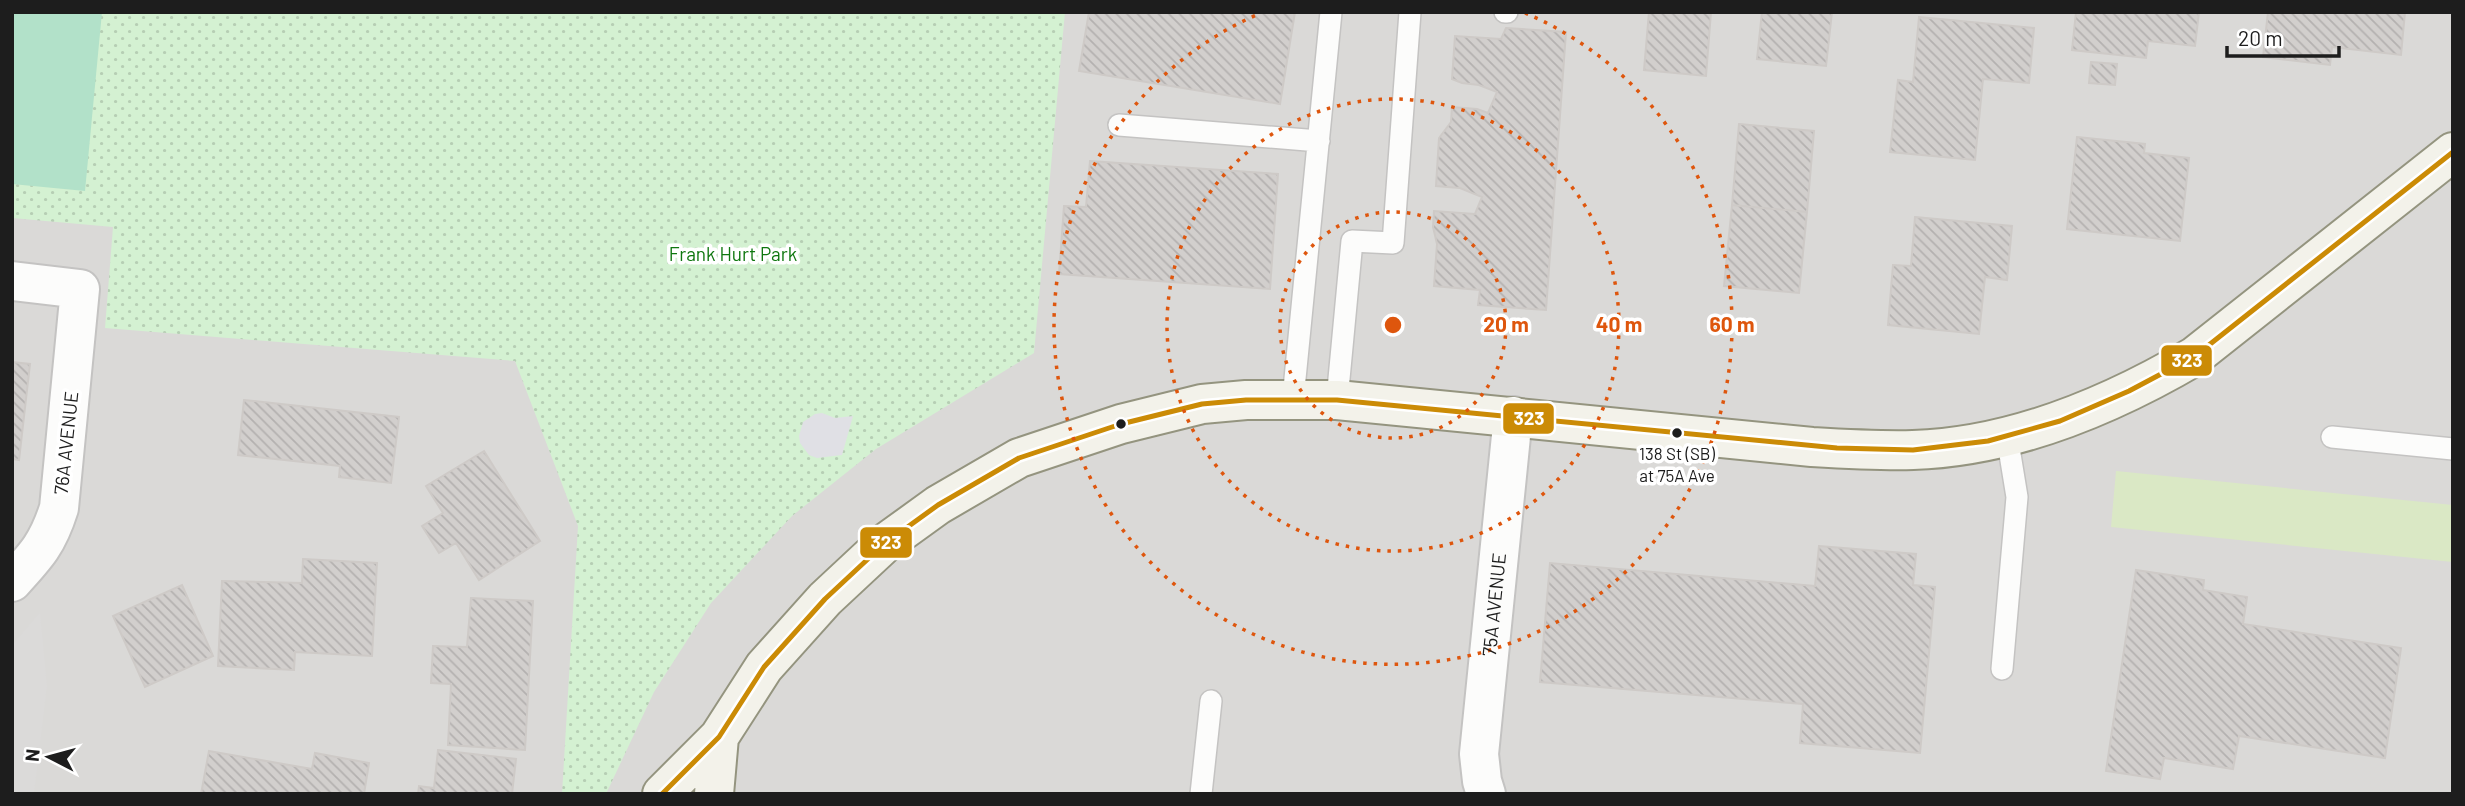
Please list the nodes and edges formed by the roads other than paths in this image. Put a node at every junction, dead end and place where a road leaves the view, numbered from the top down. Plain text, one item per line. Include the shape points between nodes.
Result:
1 (1331, 12) edge
2 (1409, 12) edge
3 (1119, 125) dead end
4 (1319, 141) junction
5 (2453, 152) edge
6 (12, 281) edge
7 (1293, 399) junction
8 (1337, 400) junction
9 (1513, 416) junction
10 (2007, 436) junction
11 (2332, 437) dead end
12 (2453, 449) edge
13 (12, 582) edge
14 (2002, 669) dead end
15 (1211, 701) dead end
16 (719, 737) junction
17 (662, 794) edge
18 (714, 794) edge
19 (1201, 794) edge
20 (1486, 794) edge

1 - 4 lane
2 - 8 lane via 1393,243 1352,241
3 - 4 lane
4 - 7 lane
5 - 10 main road via 2195,356 2110,402
6 - 13 street, 76A AVENUE via 80,289 59,508 38,555
7 - 8 main road
7 - 16 main road via 1202,404 1121,424 1019,458 938,505 884,544 824,599 764,667
8 - 9 main road
9 - 10 main road via 1871,450 1915,450
9 - 20 street, 75A AVENUE via 1479,754
10 - 14 lane via 2017,497
11 - 12 lane
15 - 19 lane
16 - 17 main road
16 - 18 main road

